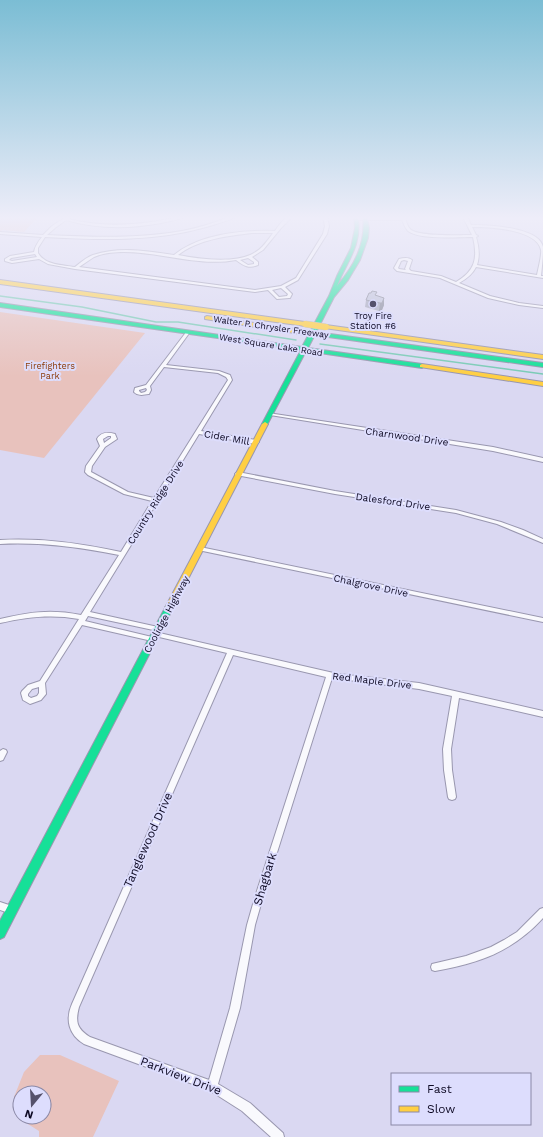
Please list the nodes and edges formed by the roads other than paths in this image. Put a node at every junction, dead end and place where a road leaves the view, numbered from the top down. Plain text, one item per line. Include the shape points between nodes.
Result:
1 (90, 270) edge
2 (304, 270) edge
3 (351, 270) edge
4 (401, 270) edge
5 (473, 270) edge
6 (502, 270) edge
7 (410, 272) joint
8 (541, 276) edge
9 (0, 282) edge
10 (456, 283) junction
11 (282, 287) junction
12 (0, 289) edge
13 (270, 290) junction
14 (0, 305) edge
15 (543, 307) edge
16 (303, 328) junction
17 (324, 331) junction
18 (188, 332) junction
19 (304, 350) junction
20 (543, 357) edge
21 (543, 365) edge
22 (163, 366) junction
23 (543, 384) edge
24 (148, 386) dead end
25 (270, 414) junction
26 (198, 432) junction
27 (256, 442) junction
28 (103, 446) dead end
29 (543, 460) edge
30 (238, 474) junction
31 (156, 500) junction
32 (543, 541) edge
33 (0, 542) edge
34 (200, 548) junction
35 (122, 554) junction
36 (83, 618) junction
37 (543, 620) edge
38 (0, 621) edge
39 (155, 634) junction
40 (231, 652) junction
41 (330, 675) junction
42 (42, 683) dead end
43 (456, 694) junction
44 (543, 714) edge
45 (452, 797) dead end
46 (0, 906) edge
47 (12, 910) junction
48 (543, 912) edge
49 (0, 933) edge
50 (435, 967) dead end
51 (75, 1030) joint
52 (212, 1086) junction
53 (279, 1137) edge

1 - 13 street via 239,290
2 - 11 street via 295,281
3 - 19 main road, Coolidge Highway via 332,296
4 - 7 street
5 - 10 street via 470,275
6 - 8 street
7 - 10 street
9 - 16 main road, Walter P. Chrysler Freeway
10 - 15 street via 495,299
11 - 13 street
11 - 13 street via 290,294 289,297 278,298
12 - 16 main road, Walter P. Chrysler Freeway
14 - 18 main road, West Square Lake Road
16 - 17 main road, Walter P. Chrysler Freeway, bridge
17 - 20 main road, Walter P. Chrysler Freeway
17 - 21 main road, Walter P. Chrysler Freeway
18 - 19 main road, West Square Lake Road
18 - 22 street
19 - 23 main road, West Square Lake Road
19 - 25 main road, Coolidge Highway
22 - 24 street
22 - 26 street, Country Ridge Drive via 218,372 229,378
25 - 27 main road, Coolidge Highway
25 - 29 street, Charnwood Drive via 493,448
26 - 27 street, Cider Mill
26 - 31 street, Country Ridge Drive
27 - 30 main road, Coolidge Highway
28 - 31 street via 89,466 88,472 126,493
30 - 32 street, Dalesford Drive via 457,511 502,523
30 - 34 main road, Coolidge Highway
31 - 35 street, Country Ridge Drive
33 - 35 street via 63,542
34 - 37 street, Chalgrove Drive
34 - 39 main road, Coolidge Highway
35 - 36 street, Country Ridge Drive
36 - 38 street via 43,612
36 - 39 street
36 - 39 street
36 - 42 street, Country Ridge Drive
39 - 40 street, Red Maple Drive
39 - 47 main road, Coolidge Highway
40 - 41 street, Red Maple Drive
40 - 51 street, Tanglewood Drive via 75,1007 72,1018
41 - 43 street, Red Maple Drive via 408,684
41 - 52 street, Shagbark via 258,897 235,1008
43 - 44 street, Red Maple Drive
43 - 45 street via 447,749
46 - 47 street
47 - 49 main road, Coolidge Highway
48 - 50 street via 516,938 498,949 460,962
51 - 52 street, Parkview Drive via 87,1041
52 - 53 street, Parkview Drive via 246,1107

